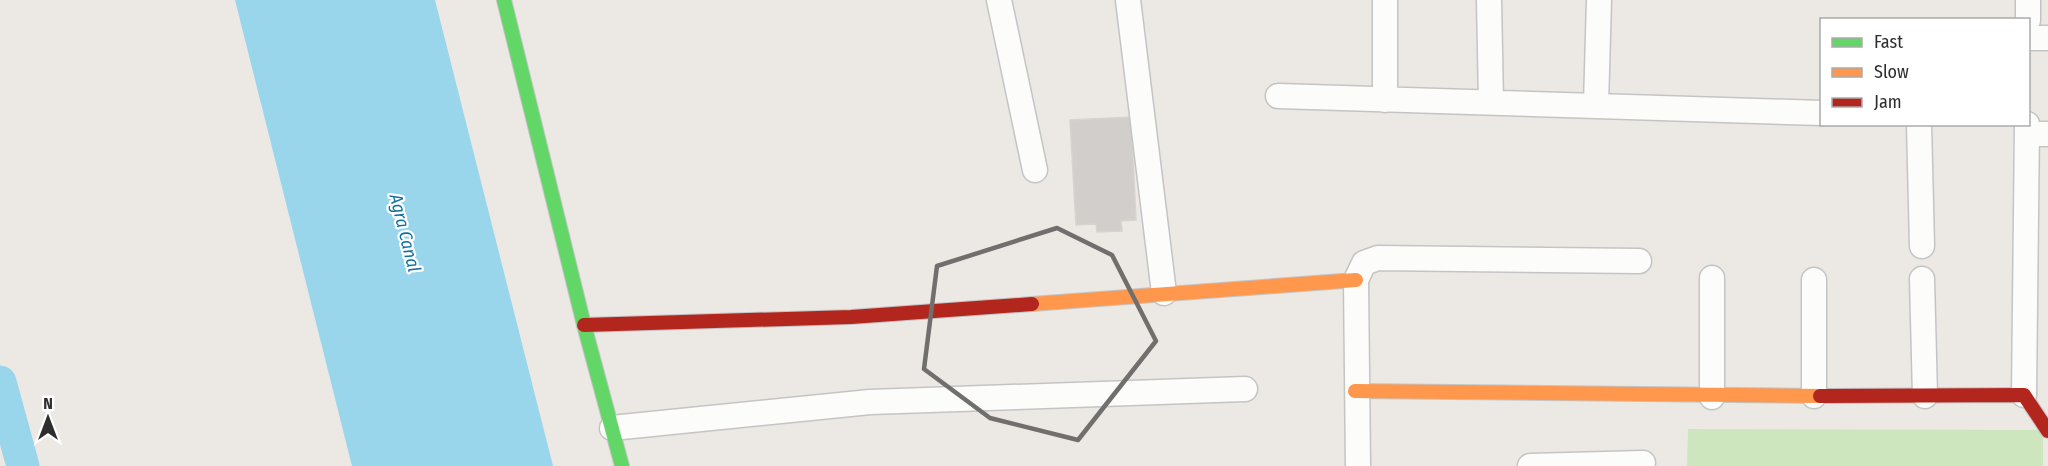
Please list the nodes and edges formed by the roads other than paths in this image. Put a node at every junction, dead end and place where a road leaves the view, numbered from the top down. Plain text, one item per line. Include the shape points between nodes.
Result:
1 (504, 0) edge
2 (999, 0) edge
3 (1128, 0) edge
4 (1385, 0) edge
5 (1489, 0) edge
6 (1599, 0) edge
7 (2028, 0) edge
8 (2028, 18) edge
9 (2030, 38) edge
10 (2048, 38) edge
11 (1278, 96) dead end
12 (1385, 100) junction
13 (1491, 102) junction
14 (1596, 105) junction
15 (1820, 113) edge
16 (1919, 126) edge
17 (2034, 131) edge
18 (1035, 170) dead end
19 (1922, 246) dead end
20 (1639, 261) dead end
21 (1712, 278) dead end
22 (1922, 279) dead end
23 (1356, 280) junction
24 (1814, 280) dead end
25 (1164, 293) junction
26 (584, 325) junction
27 (1245, 389) dead end
28 (1355, 391) junction
29 (2024, 395) junction
30 (1814, 396) junction
31 (1925, 396) junction
32 (1712, 397) junction
33 (612, 428) junction
34 (2048, 431) edge
35 (1643, 463) dead end
36 (622, 466) edge
37 (1358, 466) edge
38 (1530, 466) edge

1 - 26 street
2 - 18 street
3 - 25 street
4 - 12 street
5 - 13 street
6 - 14 street
7 - 8 street
9 - 10 street
11 - 12 street
12 - 13 street
13 - 14 street
14 - 15 street
16 - 19 street
17 - 29 street
20 - 23 street via 1378,258 1364,263
21 - 32 street
22 - 31 street
23 - 25 street
23 - 28 street
24 - 30 street
25 - 26 street via 851,317
26 - 33 street
27 - 33 street via 870,402
28 - 32 street
28 - 37 street
29 - 31 street
29 - 34 street
30 - 31 street
30 - 32 street
33 - 36 street
35 - 38 street

